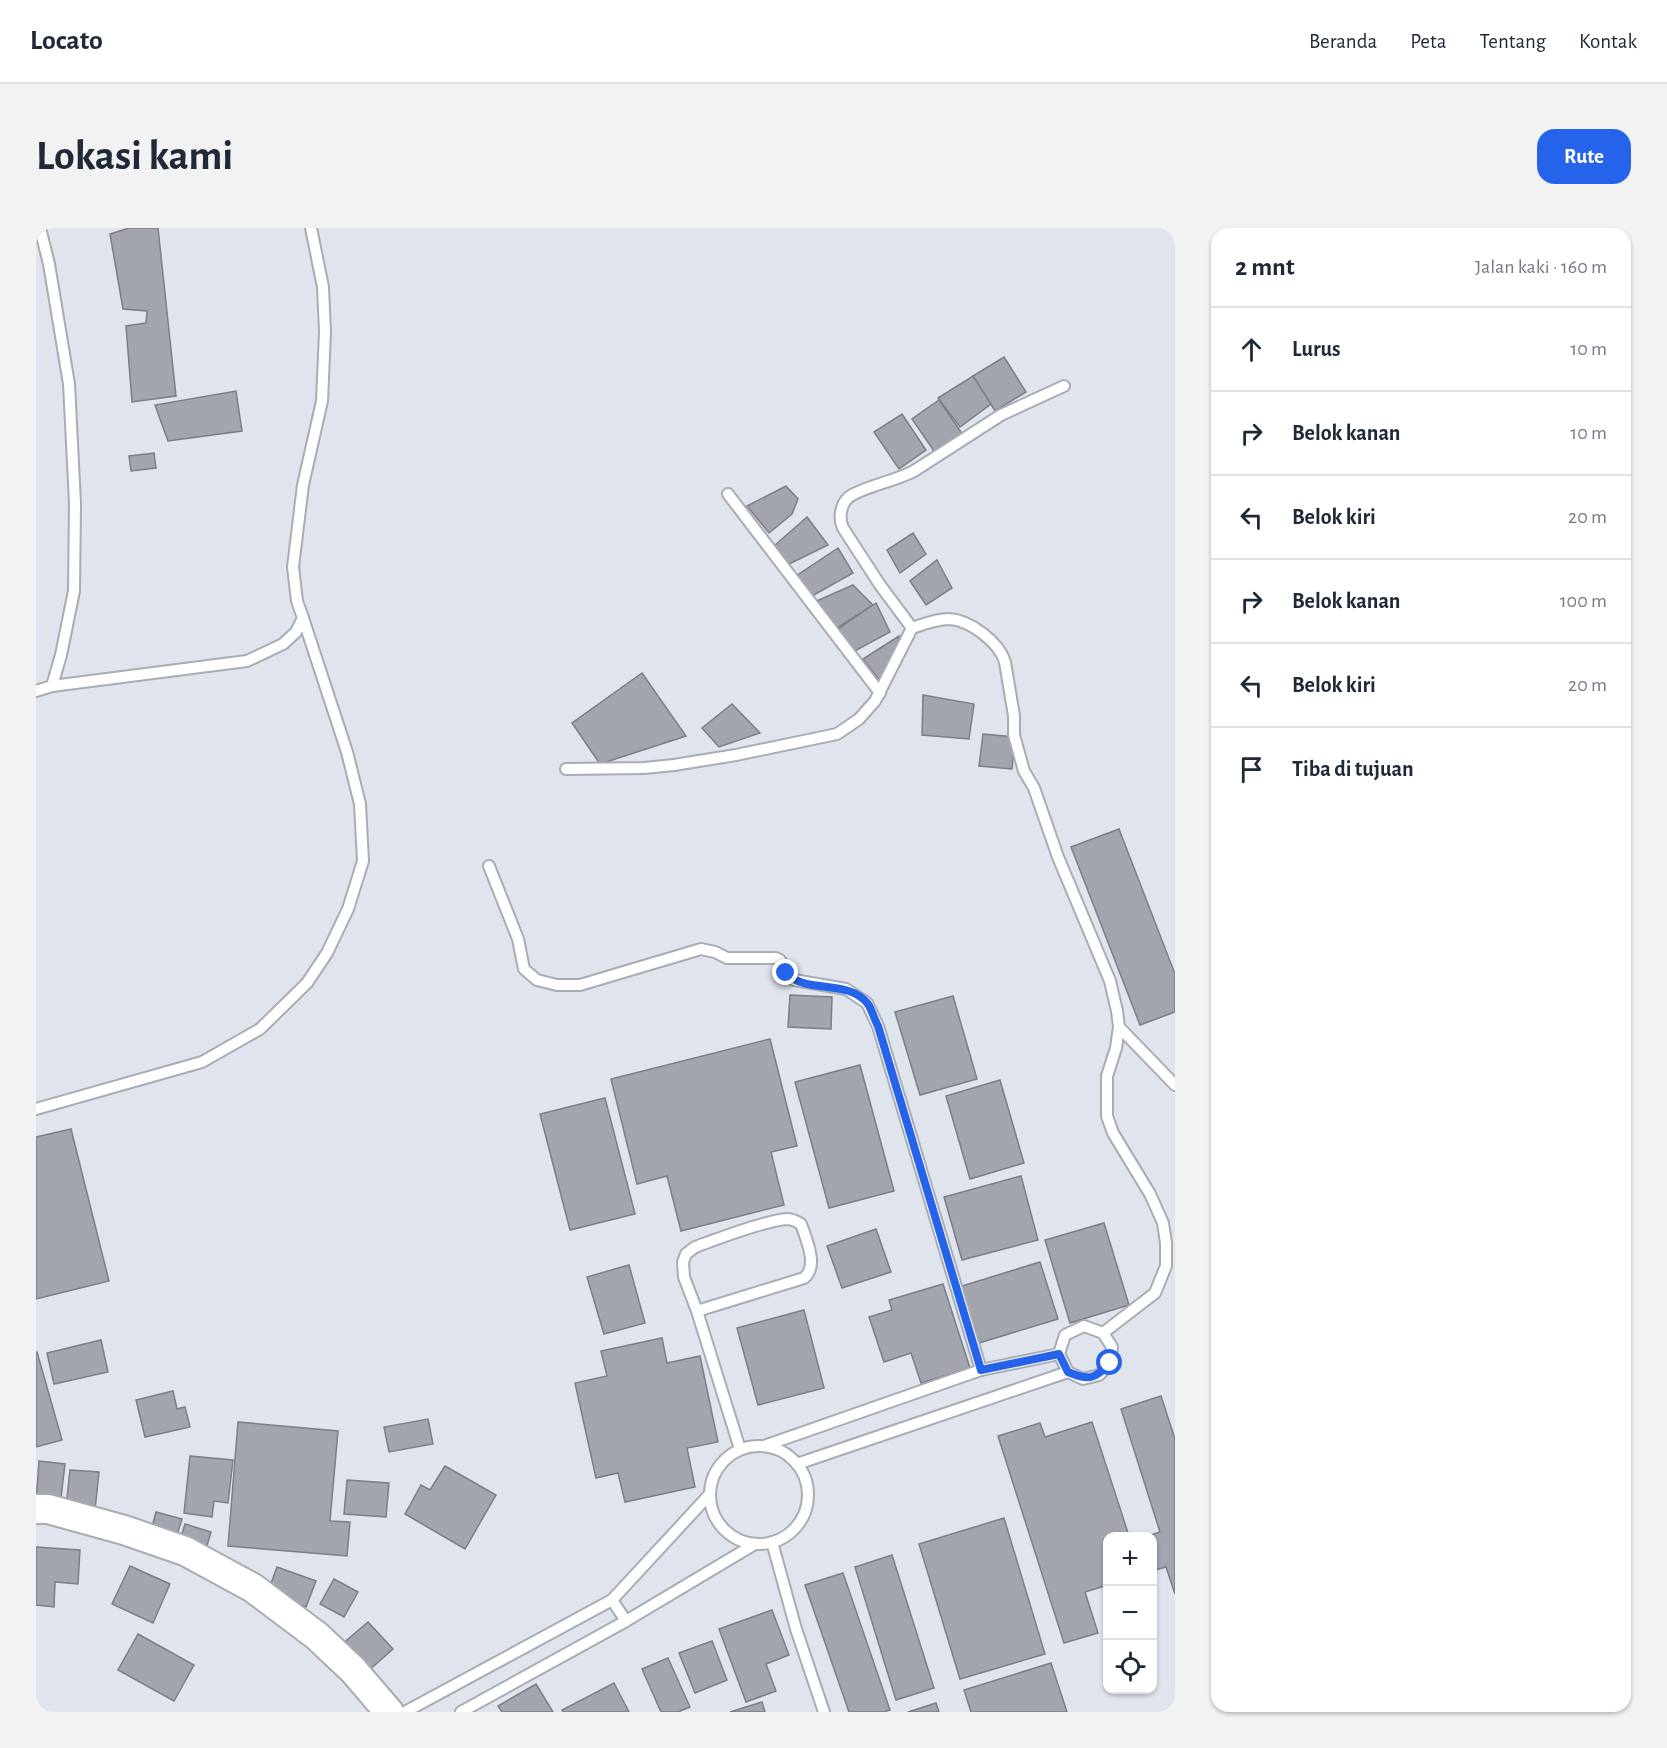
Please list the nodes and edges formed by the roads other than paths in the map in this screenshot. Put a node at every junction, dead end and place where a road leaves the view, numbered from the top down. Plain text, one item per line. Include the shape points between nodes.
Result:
1 (40, 228) edge
2 (311, 228) edge
3 (1065, 386) dead end
4 (728, 494) dead end
5 (303, 618) junction
6 (912, 628) junction
7 (52, 686) junction
8 (36, 691) edge
9 (880, 693) junction
10 (566, 769) dead end
11 (489, 866) dead end
12 (1119, 1027) junction
13 (1175, 1085) edge
14 (36, 1109) edge
15 (697, 1311) junction
16 (1103, 1333) junction
17 (1059, 1354) junction
18 (981, 1370) junction
19 (1068, 1372) junction
20 (764, 1446) junction
21 (740, 1449) junction
22 (797, 1464) junction
23 (709, 1496) junction
24 (36, 1509) edge
25 (772, 1542) junction
26 (755, 1544) junction
27 (612, 1600) junction
28 (626, 1621) junction
29 (389, 1712) edge
30 (405, 1712) edge
31 (461, 1712) edge
32 (824, 1712) edge

1 - 7 lane via 69,384 75,503 74,591
2 - 5 lane via 323,287 325,332 322,401 303,485 293,567
3 - 6 lane via 1001,415 901,478 851,495 843,505 843,528
4 - 9 lane
5 - 7 lane via 283,644 247,661
5 - 14 lane via 360,804 363,861 348,909 327,953 307,983 260,1029 202,1062
6 - 9 lane
6 - 12 lane via 940,619 958,620 981,633 1003,654 1014,735 1024,771 1110,981
7 - 8 lane
9 - 10 lane via 852,724 837,734 815,740 664,766
11 - 18 lane via 518,939 524,969 537,980 580,985 701,948 727,958 776,958 794,980 846,989 867,1003 878,1026
12 - 13 lane
12 - 16 lane via 1107,1076 1107,1116 1150,1194 1162,1223 1167,1256 1155,1293
15 - 15 lane via 683,1273 683,1262 690,1250 777,1221 801,1224 811,1261 809,1274
15 - 21 lane
16 - 17 lane via 1084,1326 1075,1330 1065,1335
16 - 19 lane via 1112,1347 1110,1363 1099,1375 1083,1378
17 - 18 lane
17 - 19 lane
18 - 20 lane
19 - 22 lane
20 - 21 lane
20 - 22 lane via 783,1452
21 - 23 lane via 723,1460 713,1476
22 - 25 lane via 806,1482 808,1501 802,1519 790,1534
23 - 26 lane via 713,1514 722,1528 737,1539
23 - 27 lane
24 - 29 street via 124,1530 184,1551 253,1588 316,1636 353,1670
25 - 26 lane
25 - 32 lane
26 - 28 lane
27 - 28 lane
27 - 30 lane
28 - 31 lane

